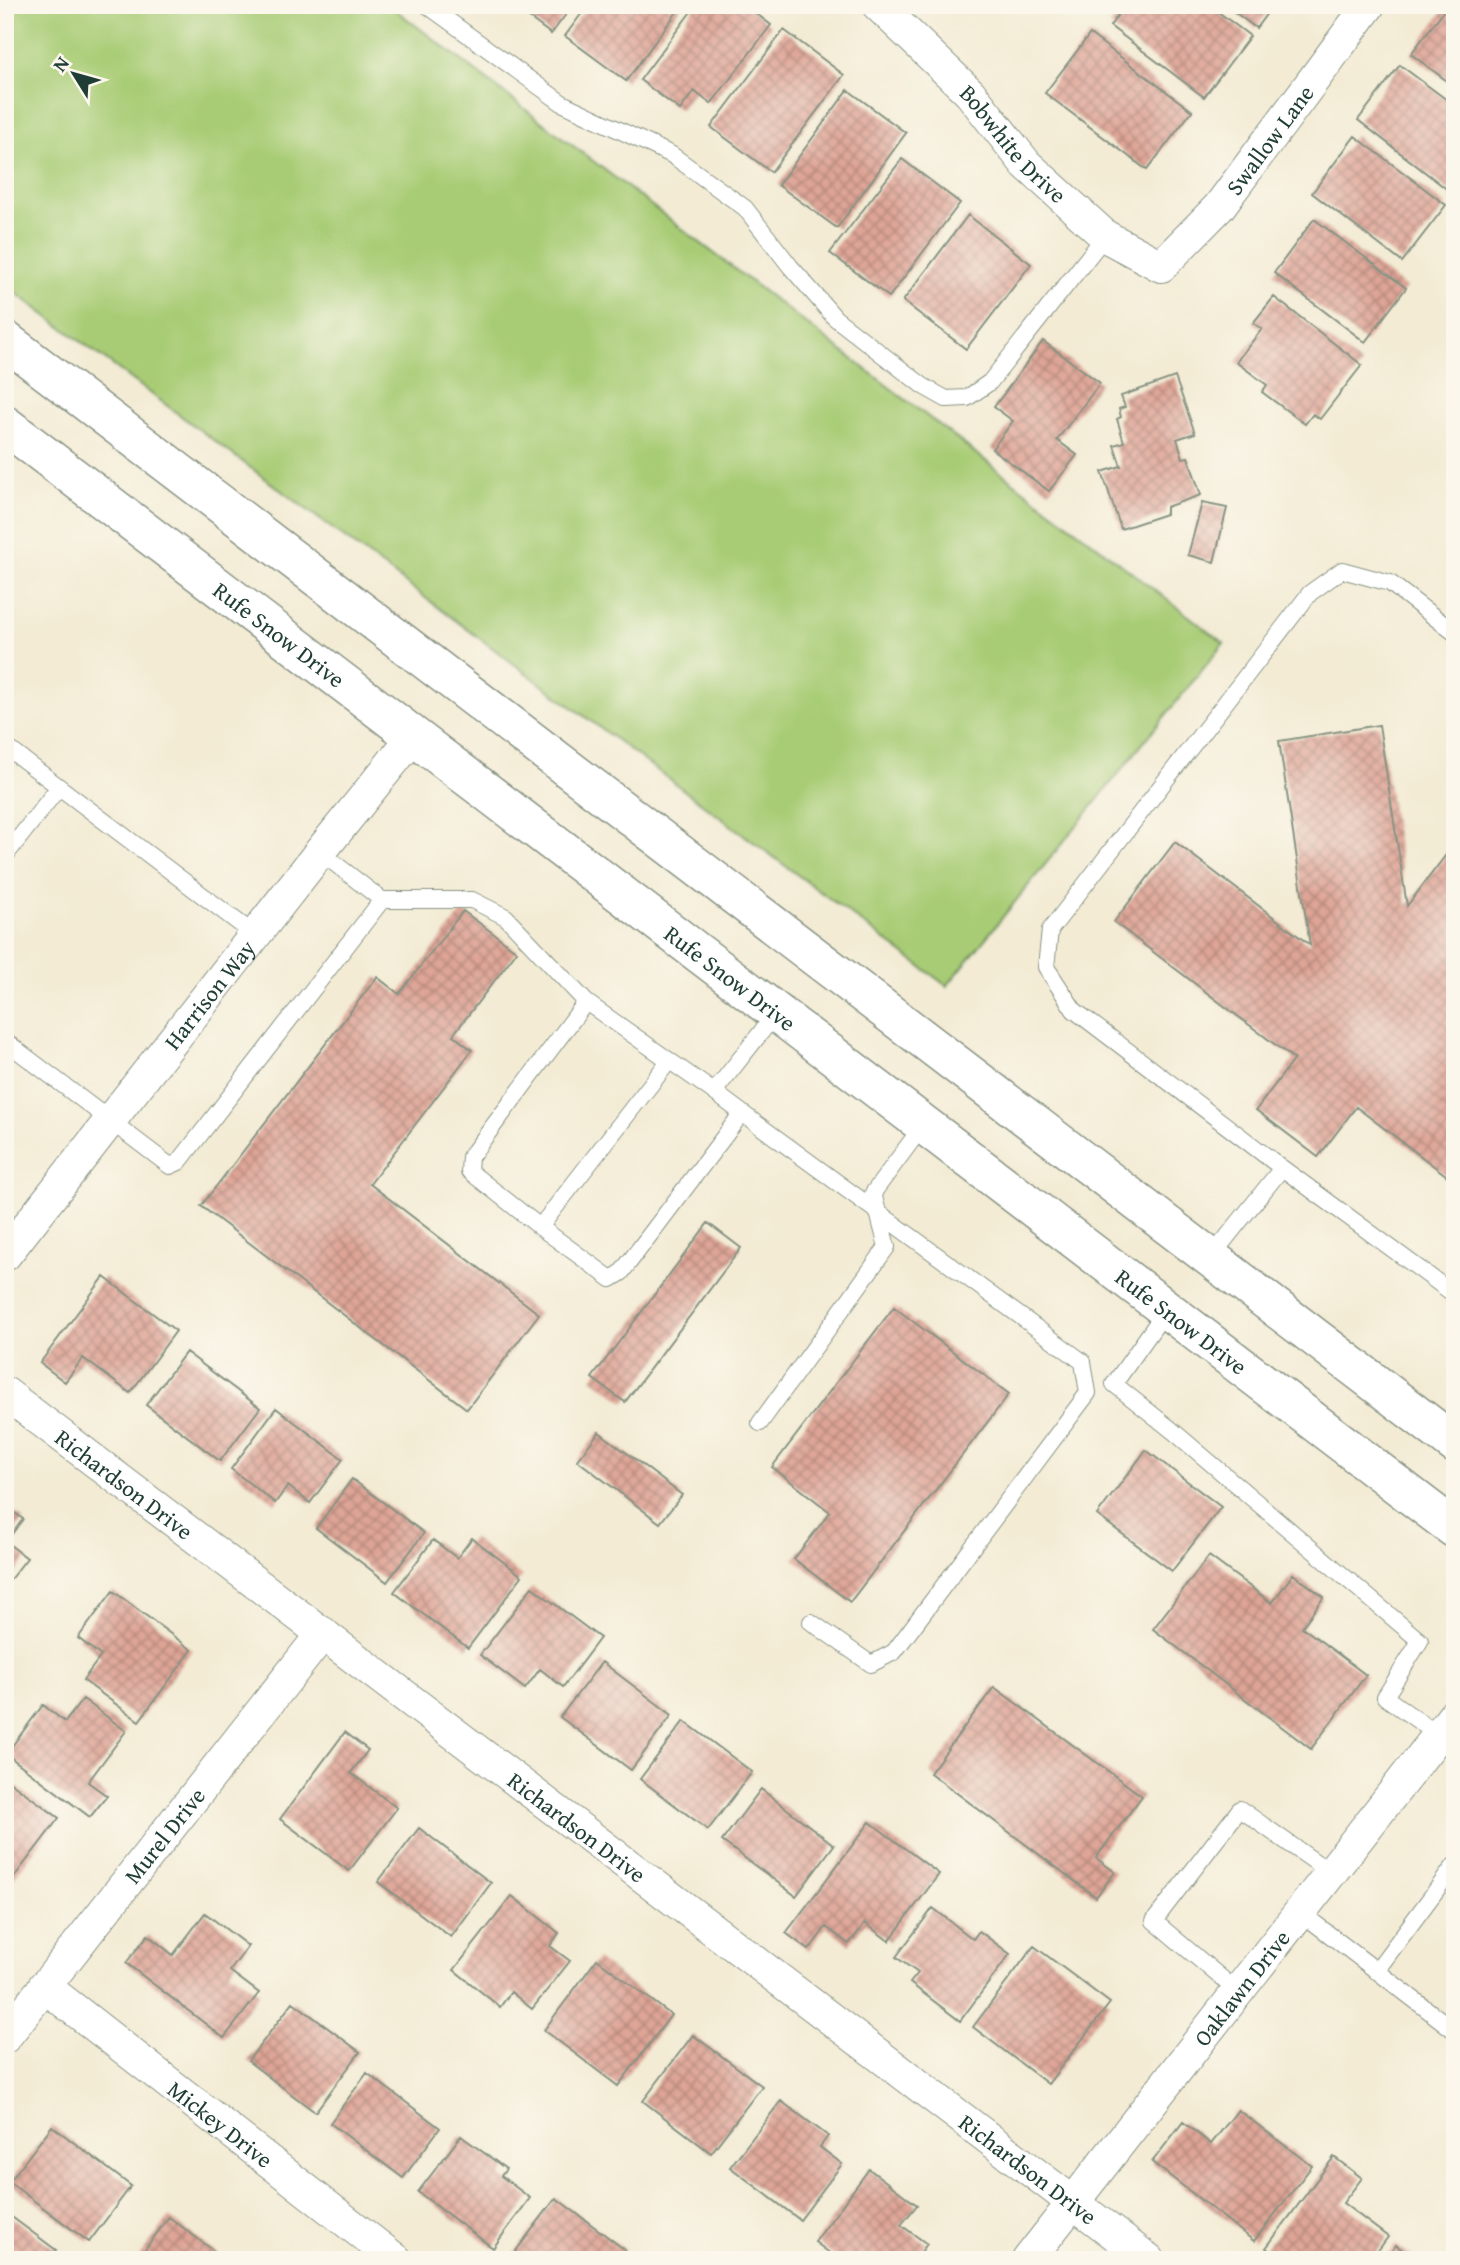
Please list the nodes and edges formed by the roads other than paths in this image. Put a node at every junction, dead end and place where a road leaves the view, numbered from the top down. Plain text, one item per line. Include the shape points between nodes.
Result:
1 (427, 5) edge
2 (878, 5) edge
3 (1369, 5) edge
4 (1105, 236) junction
5 (1161, 266) joint
6 (5, 340) edge
7 (5, 425) edge
8 (1455, 633) edge
9 (413, 737) junction
10 (5, 746) edge
11 (60, 787) junction
12 (320, 852) junction
13 (5, 856) edge
14 (382, 900) junction
15 (255, 935) junction
16 (586, 1002) junction
17 (777, 1012) junction
18 (5, 1041) edge
19 (669, 1060) junction
20 (714, 1092) junction
21 (742, 1113) junction
22 (110, 1122) junction
23 (925, 1124) junction
24 (1282, 1168) junction
25 (878, 1212) junction
26 (540, 1227) junction
27 (5, 1255) edge
28 (1211, 1257) junction
29 (1455, 1295) edge
30 (1167, 1309) junction
31 (5, 1392) edge
32 (760, 1423) dead end
33 (1455, 1444) edge
34 (1455, 1529) edge
35 (811, 1622) dead end
36 (323, 1633) junction
37 (1447, 1724) edge
38 (1455, 1865) edge
39 (1331, 1873) junction
40 (1300, 1912) junction
41 (1376, 1971) junction
42 (44, 1986) junction
43 (1238, 1992) junction
44 (1455, 2031) edge
45 (5, 2037) edge
46 (1073, 2203) junction
47 (396, 2260) edge
48 (1028, 2260) edge
49 (1149, 2260) edge

1 - 4 lane via 562,103 672,155 745,208 835,318 946,399 967,398 990,382
2 - 4 street, Bobwhite Drive via 970,93 1026,164
3 - 5 street, Swallow Lane via 1219,207
4 - 5 street, Bobwhite Drive
6 - 28 main road
7 - 9 main road, Rufe Snow Drive
8 - 24 lane via 1390,583 1342,570 1310,593 1050,930 1046,967 1074,1010
9 - 12 street, Harrison Way
9 - 17 main road, Rufe Snow Drive
10 - 11 lane
11 - 13 lane
11 - 15 lane
12 - 14 lane
12 - 15 street, Harrison Way
14 - 16 lane via 472,900 506,917
14 - 22 lane via 179,1162 170,1166
15 - 22 street, Harrison Way
16 - 19 lane
16 - 26 lane via 470,1157 469,1171
17 - 20 lane
17 - 23 main road, Rufe Snow Drive
18 - 22 lane
19 - 20 lane
19 - 26 lane
20 - 21 lane
21 - 25 lane
21 - 26 lane via 621,1273 611,1279
22 - 27 street, Harrison Way
23 - 25 lane via 873,1193
23 - 30 main road, Rufe Snow Drive
24 - 28 lane
24 - 29 lane
25 - 32 lane via 887,1247
25 - 35 lane via 1083,1362 1088,1393 894,1652 871,1664
28 - 33 main road
30 - 34 main road, Rufe Snow Drive
30 - 37 lane via 1115,1384 1420,1641 1385,1697
31 - 36 street, Richardson Drive
36 - 42 street, Murel Drive
36 - 46 street, Richardson Drive
37 - 39 street, Oaklawn Drive
38 - 41 lane
39 - 40 street, Oaklawn Drive
39 - 43 lane via 1240,1809 1154,1921
40 - 41 lane
40 - 43 street, Oaklawn Drive
41 - 44 lane
42 - 45 street, Murel Drive
42 - 47 street, Mickey Drive
43 - 46 street, Oaklawn Drive
46 - 48 street, Oaklawn Drive
46 - 49 street, Richardson Drive

